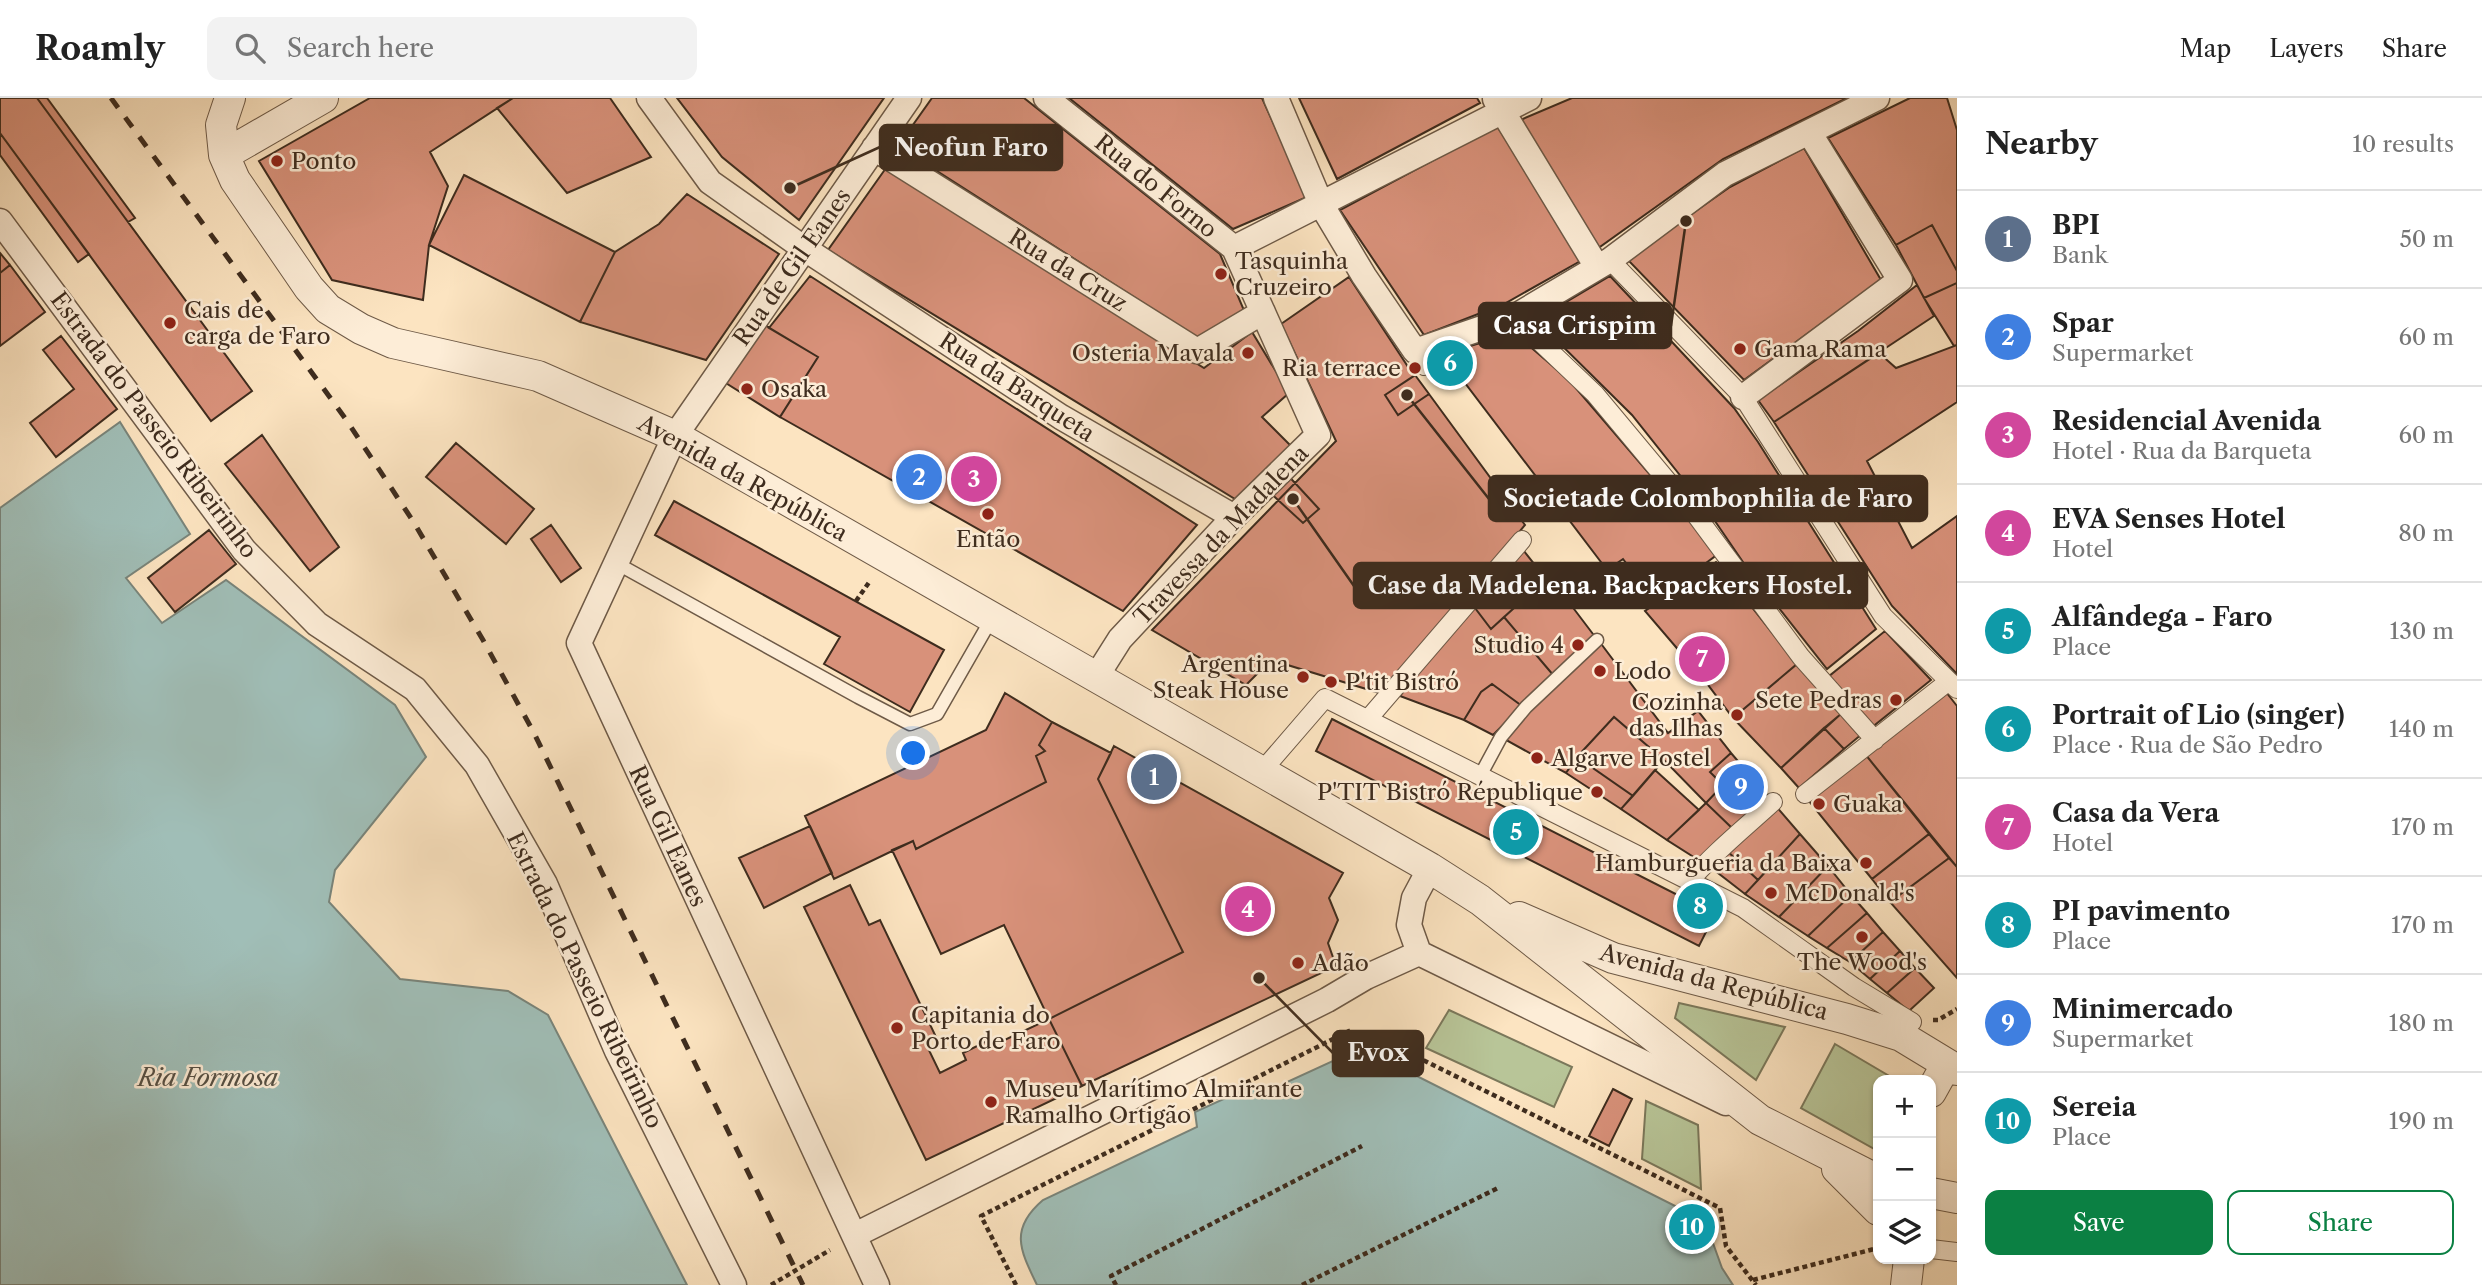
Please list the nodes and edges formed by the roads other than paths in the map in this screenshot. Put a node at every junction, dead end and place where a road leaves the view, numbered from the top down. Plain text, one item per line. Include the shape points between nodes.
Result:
1 (230, 98) edge
2 (649, 98) edge
3 (909, 98) edge
4 (1046, 98) edge
5 (1276, 98) edge
6 (1529, 98) edge
7 (1877, 98) edge
8 (309, 99) edge
9 (1499, 104) edge
10 (1809, 132) junction
11 (874, 148) junction
12 (224, 155) junction
13 (1321, 204) junction
14 (0, 221) edge
15 (1234, 248) junction
16 (805, 249) junction
17 (1603, 263) junction
18 (1262, 312) junction
19 (1514, 317) junction
20 (1743, 397) junction
21 (675, 436) junction
22 (1234, 517) junction
23 (1522, 540) dead end
24 (616, 563) junction
25 (992, 617) junction
26 (1597, 640) dead end
27 (1096, 677) junction
28 (1953, 685) edge
29 (1368, 719) junction
30 (1875, 740) junction
31 (1262, 771) junction
32 (1480, 776) junction
33 (1805, 794) dead end
34 (1773, 802) dead end
35 (1430, 868) junction
36 (1690, 881) junction
37 (1480, 900) junction
38 (1419, 953) junction
39 (1912, 1022) dead end
40 (1952, 1063) edge
41 (1936, 1085) edge
42 (1760, 1120) junction
43 (1819, 1151) junction
44 (1873, 1178) edge
45 (1873, 1205) edge
46 (855, 1235) junction
47 (1936, 1250) edge
48 (1957, 1252) edge
49 (1908, 1264) edge
50 (734, 1285) edge
51 (877, 1285) edge
52 (1906, 1285) edge

1 - 12 street via 221,125
2 - 16 street, Rua da Barqueta via 710,182
3 - 11 street, Rua de Gil Eanes
4 - 15 street, Rua do Forno
5 - 13 street
6 - 9 street
7 - 10 street
8 - 12 street
9 - 13 street
9 - 17 street
10 - 17 street via 1726,174
10 - 20 street via 1900,280
11 - 16 street, Rua de Gil Eanes
11 - 18 street, Rua da Cruz via 1198,351
12 - 21 street, Avenida da República via 235,180 309,288 339,316 393,343 538,376
13 - 15 street
13 - 19 street via 1420,358
14 - 50 street, Estrada do Passeio Ribeirinho via 244,550 317,624 415,689 477,765 545,884 617,1051
15 - 18 street
16 - 21 street, Rua de Gil Eanes
16 - 22 street, Rua da Barqueta via 1061,417
17 - 19 street
17 - 20 street
18 - 22 street, Travessa da Madalena via 1318,435
19 - 30 street via 1595,394 1695,514 1801,657
20 - 28 street via 1883,616
21 - 24 street, Rua Gil Eanes
21 - 25 street, Avenida da República
22 - 27 street, Travessa da Madalena via 1120,639
23 - 29 street
24 - 25 lane via 910,724 937,714
24 - 46 street, Rua Gil Eanes via 579,643
25 - 27 street, Avenida da República
26 - 32 lane via 1526,708 1502,737
27 - 31 street, Avenida da República
28 - 30 street
29 - 31 street, Avenida da República via 1325,698
29 - 32 street, Avenida da República
30 - 33 street
31 - 35 street, Avenida da República
32 - 36 street, Avenida da República
34 - 36 street
35 - 37 street, Avenida da República
35 - 38 street via 1414,898 1409,925
36 - 39 street, Avenida da República via 1743,908
37 - 40 street, Avenida da República via 1613,958 1847,1019 1901,1036
37 - 42 street, Avenida da República
38 - 42 street, Avenida da República
38 - 46 street
40 - 41 street
42 - 43 street, Avenida da República
43 - 44 street, Avenida da República
43 - 45 street, Avenida da República
46 - 51 street, Rua Gil Eanes
47 - 48 street
49 - 52 street

